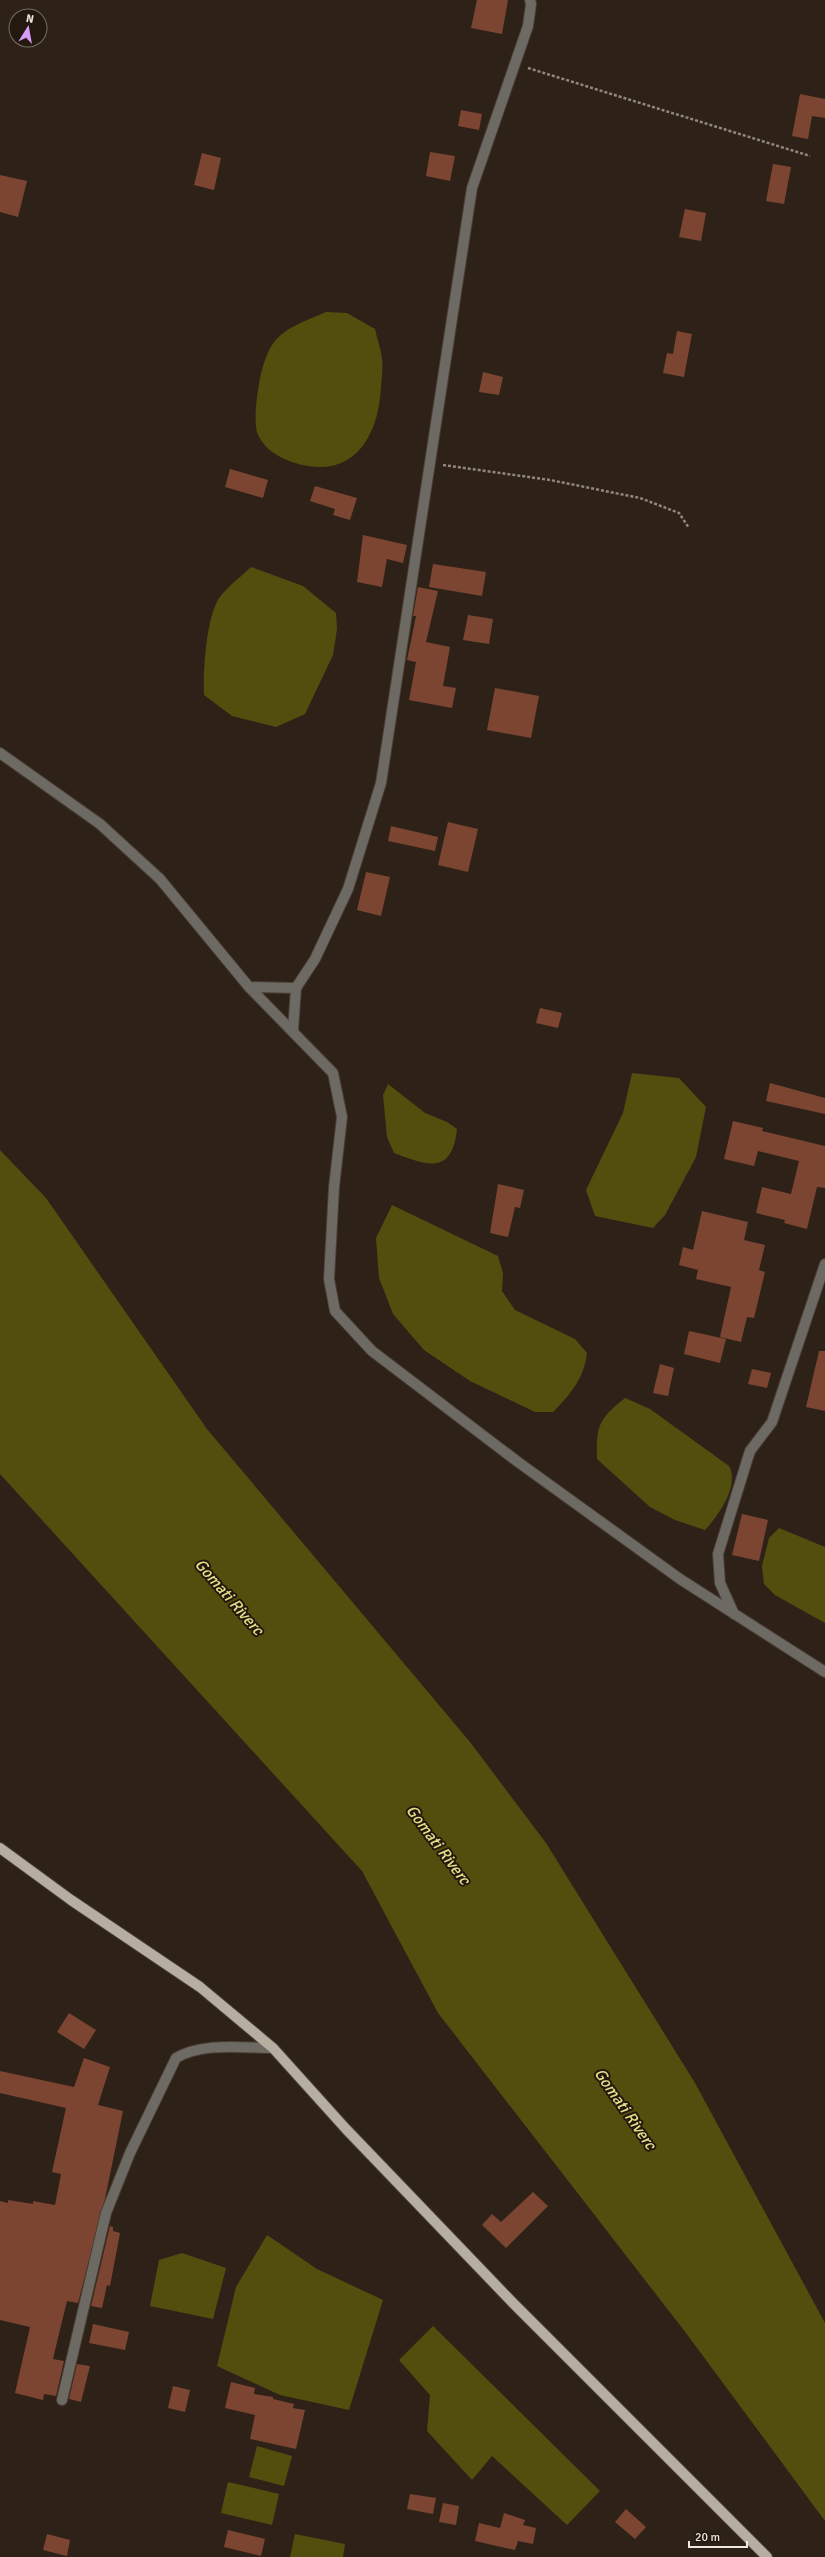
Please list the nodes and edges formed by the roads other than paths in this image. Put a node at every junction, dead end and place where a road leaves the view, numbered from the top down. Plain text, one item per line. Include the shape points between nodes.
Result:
1 (530, 0) edge
2 (0, 753) edge
3 (249, 987) junction
4 (296, 988) junction
5 (293, 1031) junction
6 (825, 1264) edge
7 (734, 1614) junction
8 (825, 1672) edge
9 (0, 1848) edge
10 (273, 2048) junction
11 (62, 2400) dead end
12 (767, 2557) edge

1 - 4 street via 528,26 472,188 381,783 348,889 315,959
2 - 3 street via 100,824 160,879
3 - 4 street
3 - 5 street
4 - 5 street
5 - 7 street via 333,1073 342,1117 334,1187 329,1279 335,1311 372,1351 437,1401 680,1579
6 - 7 street via 772,1422 750,1451 718,1554 720,1583
7 - 8 street
9 - 10 main road via 200,1988
10 - 11 street via 188,2051 176,2058 130,2153 106,2213
10 - 12 main road via 346,2129 513,2303

